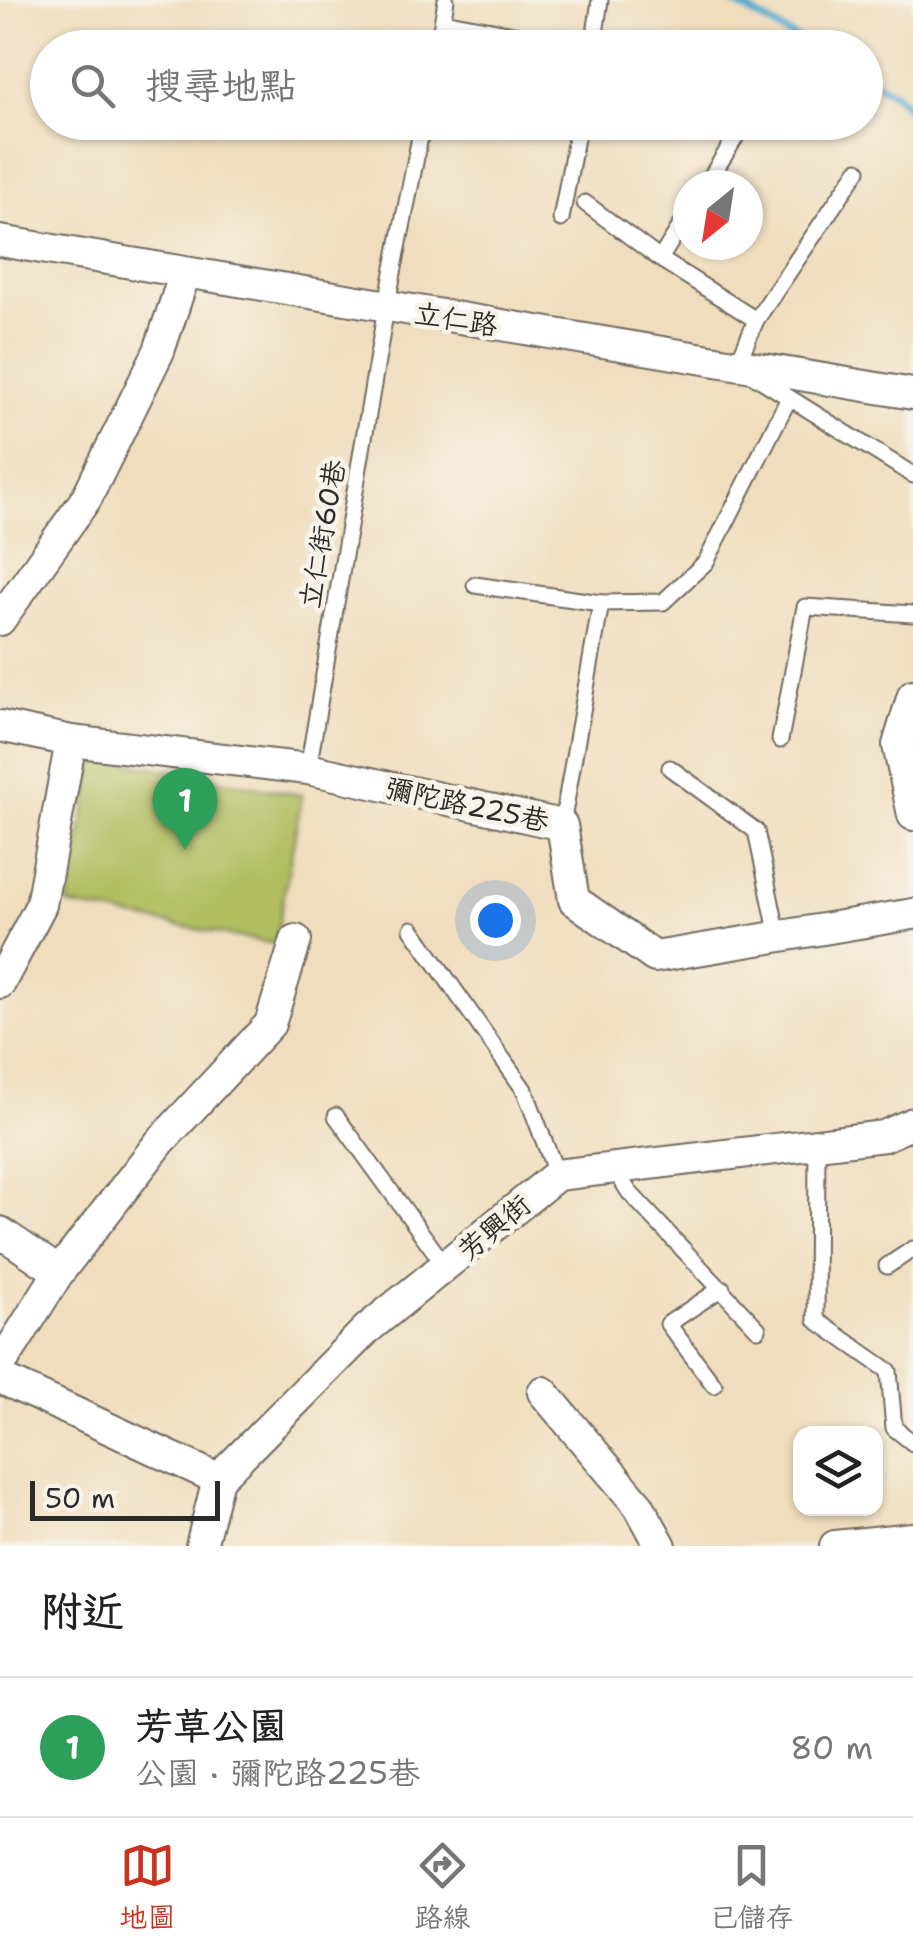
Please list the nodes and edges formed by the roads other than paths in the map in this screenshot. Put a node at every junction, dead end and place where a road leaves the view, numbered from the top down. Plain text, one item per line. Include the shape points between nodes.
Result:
1 (446, 0) edge
2 (600, 0) edge
3 (444, 21) junction
4 (442, 30) edge
5 (493, 30) edge
6 (594, 30) edge
7 (419, 140) edge
8 (576, 140) edge
9 (734, 140) edge
10 (715, 170) edge
11 (858, 170) dead end
12 (586, 202) dead end
13 (561, 219) dead end
14 (673, 238) edge
15 (0, 241) edge
16 (660, 259) junction
17 (185, 273) junction
18 (386, 308) junction
19 (756, 320) junction
20 (737, 364) junction
21 (913, 394) edge
22 (790, 398) junction
23 (913, 475) edge
24 (475, 585) dead end
25 (601, 603) junction
26 (913, 614) edge
27 (2, 616) edge
28 (913, 695) edge
29 (0, 726) edge
30 (780, 740) dead end
31 (71, 741) junction
32 (670, 768) dead end
33 (308, 770) junction
34 (913, 815) edge
35 (562, 825) junction
36 (913, 914) edge
37 (412, 929) dead end
38 (778, 936) junction
39 (296, 940) dead end
40 (0, 983) edge
41 (336, 1116) dead end
42 (913, 1123) edge
43 (817, 1144) junction
44 (614, 1168) junction
45 (557, 1175) junction
46 (0, 1232) edge
47 (913, 1249) edge
48 (886, 1266) dead end
49 (446, 1267) junction
50 (60, 1272) junction
51 (722, 1288) junction
52 (758, 1329) dead end
53 (0, 1366) edge
54 (0, 1378) edge
55 (714, 1385) dead end
56 (543, 1392) dead end
57 (913, 1443) edge
58 (218, 1479) junction
59 (913, 1538) edge
60 (201, 1546) edge
61 (661, 1546) edge
62 (835, 1546) edge

1 - 3 lane
2 - 6 lane
3 - 4 lane
3 - 5 lane
7 - 18 lane, 立仁街60巷
8 - 13 lane
9 - 10 lane
11 - 19 lane
12 - 16 lane
14 - 16 lane
15 - 17 street, 立仁路
16 - 19 lane
17 - 18 street, 立仁路
17 - 27 street via 159,352 86,499
18 - 20 street, 立仁路
18 - 33 lane, 立仁街60巷
19 - 20 lane
20 - 21 street, 立仁路
20 - 22 lane
22 - 23 lane
22 - 25 lane via 706,562 664,602
24 - 25 lane
25 - 35 lane
26 - 30 lane via 805,607
28 - 34 street via 898,745
29 - 31 street, 彌陀路225巷
31 - 33 street, 彌陀路225巷
31 - 40 street via 41,906
32 - 38 lane via 756,830
33 - 35 street, 彌陀路225巷
35 - 38 street, 彌陀路225巷 via 574,900 655,957
36 - 38 street, 彌陀路225巷
37 - 45 lane via 525,1091
39 - 50 street via 270,1024 160,1142
41 - 49 lane
42 - 43 street, 芳興街 via 884,1136
43 - 44 street, 芳興街
43 - 57 lane via 816,1320 890,1371 894,1428
44 - 45 street, 芳興街
44 - 51 lane via 628,1192
45 - 49 street, 芳興街
46 - 50 street
47 - 48 lane
49 - 58 street, 芳興街 via 366,1329
50 - 53 street
51 - 52 lane
51 - 55 lane via 668,1324
54 - 58 street
56 - 61 street via 640,1506
58 - 60 street
59 - 62 street

